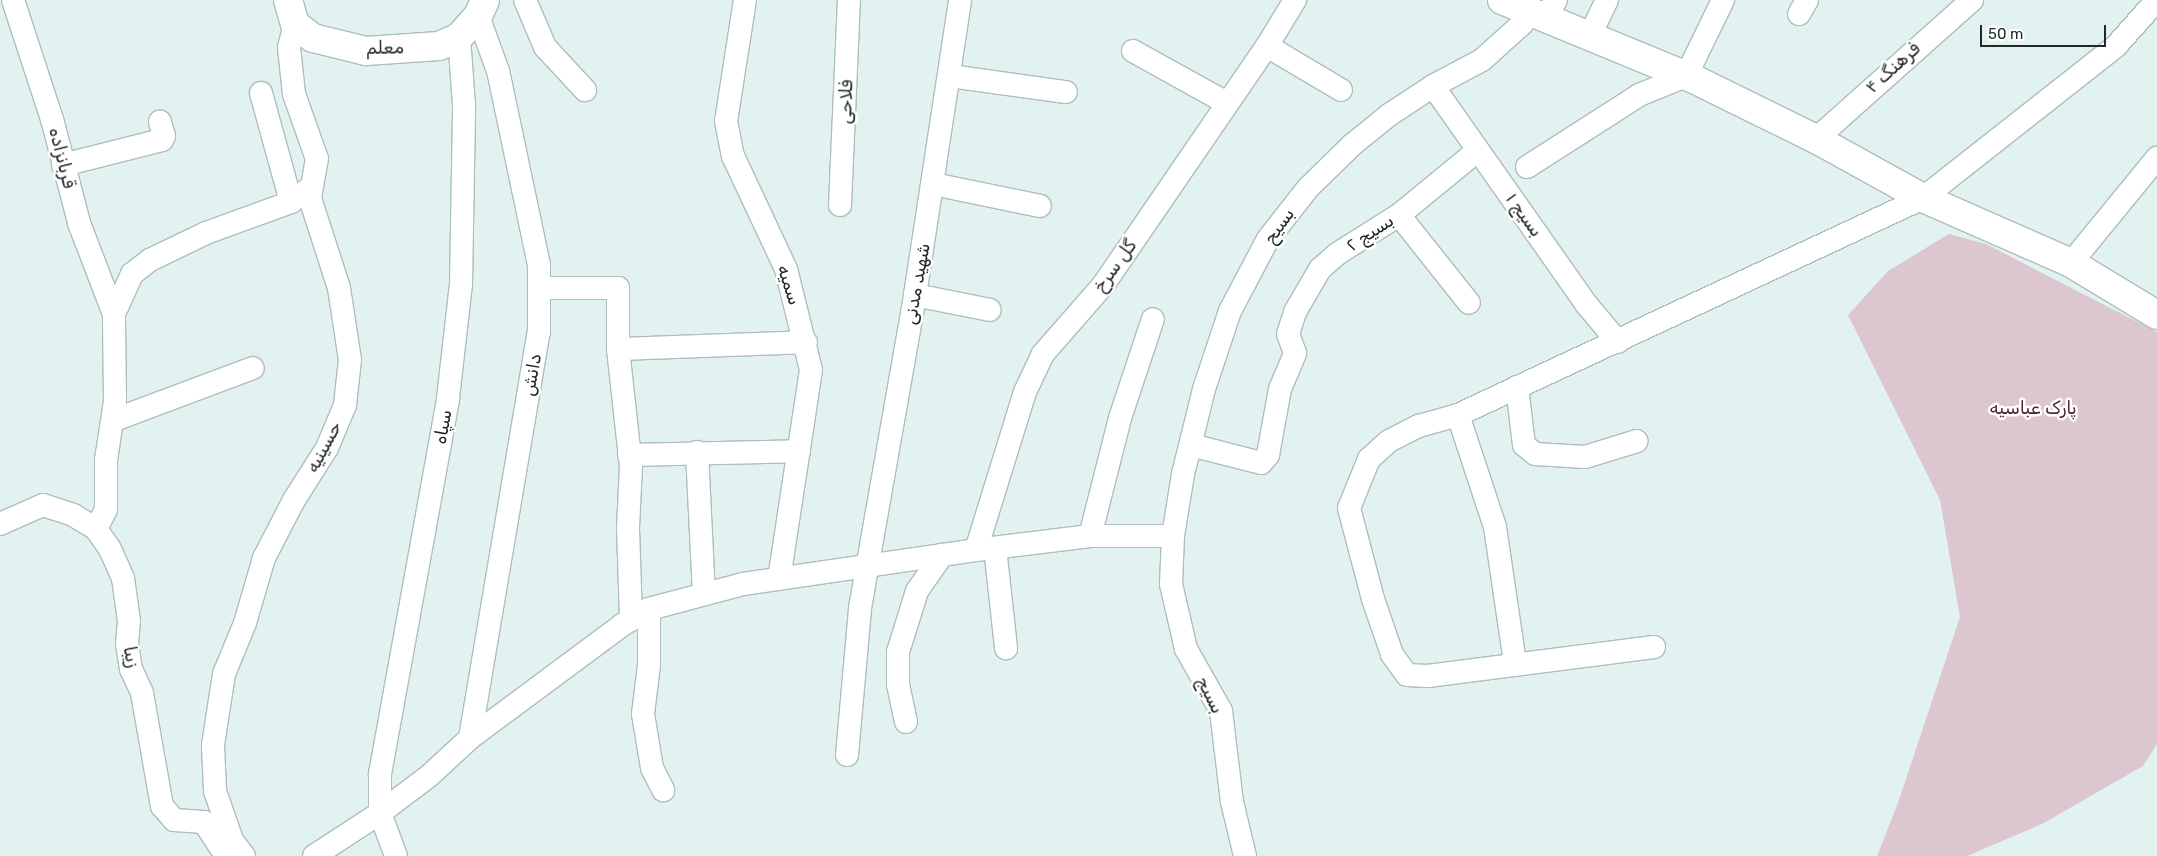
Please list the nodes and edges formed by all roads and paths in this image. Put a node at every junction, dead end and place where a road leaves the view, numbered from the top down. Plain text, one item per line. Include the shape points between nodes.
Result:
1 (13, 0) edge
2 (525, 0) edge
3 (745, 0) edge
4 (849, 0) edge
5 (960, 0) edge
6 (1294, 0) edge
7 (1502, 0) edge
8 (1607, 0) edge
9 (1723, 0) edge
10 (1972, 0) edge
11 (2157, 0) edge
12 (482, 8) edge
13 (1543, 11) edge
14 (291, 12) edge
15 (459, 36) junction
16 (1589, 37) junction
17 (1267, 46) junction
18 (1133, 51) dead end
19 (950, 76) junction
20 (1686, 76) junction
21 (1433, 86) junction
22 (585, 90) dead end
23 (1341, 90) dead end
24 (1066, 92) dead end
25 (261, 94) dead end
26 (1227, 103) junction
27 (160, 122) dead end
28 (1816, 139) junction
29 (1476, 151) junction
30 (2157, 158) edge
31 (63, 165) junction
32 (1527, 167) dead end
33 (934, 184) junction
34 (312, 186) junction
35 (1923, 198) junction
36 (291, 202) junction
37 (840, 205) dead end
38 (1040, 206) dead end
39 (1399, 214) junction
40 (2071, 263) junction
41 (539, 288) junction
42 (916, 295) junction
43 (1469, 303) dead end
44 (990, 310) dead end
45 (114, 314) junction
46 (2157, 316) edge
47 (1153, 319) dead end
48 (806, 342) junction
49 (1618, 342) junction
50 (618, 349) junction
51 (253, 368) dead end
52 (1517, 388) junction
53 (1458, 414) junction
54 (114, 420) junction
55 (1637, 441) dead end
56 (1191, 445) junction
57 (799, 451) junction
58 (697, 452) junction
59 (629, 455) junction
60 (0, 524) edge
61 (96, 529) junction
62 (1090, 536) junction
63 (1174, 536) junction
64 (986, 549) junction
65 (942, 555) junction
66 (868, 567) junction
67 (779, 579) junction
68 (704, 593) junction
69 (640, 614) junction
70 (1654, 647) dead end
71 (1006, 648) dead end
72 (1515, 663) junction
73 (906, 722) dead end
74 (470, 738) junction
75 (846, 755) dead end
76 (663, 790) dead end
77 (380, 813) junction
78 (226, 856) edge
79 (244, 856) edge
80 (314, 856) edge
81 (396, 856) edge
82 (1245, 856) edge

1 - 31 street, قربانزاده via 52,119
2 - 22 street via 545,46
3 - 48 street, سمیه via 726,121 733,156 786,269
4 - 37 street, فلاحی
5 - 19 street, شهید مدنی
6 - 17 street, گل سرخ
7 - 13 main road
8 - 16 street
9 - 20 street
10 - 28 street, فرهنگ ۴
11 - 35 street via 2116,46
12 - 15 main road, معلم
12 - 41 street, دانش via 539,266
13 - 16 main road
13 - 21 street, بسیح via 1522,24 1482,60
14 - 15 main road, معلم via 313,38 366,51 438,46
14 - 34 street, حسینیه via 289,46 294,94 317,159
15 - 77 street, سپاه via 464,105 461,284 448,398 380,774
16 - 20 main road
17 - 23 street
17 - 26 street, گل سرخ
18 - 26 street
19 - 24 street
19 - 33 street, شهید مدنی
20 - 28 main road
20 - 32 street via 1639,95
21 - 29 street, بسیج ۱
21 - 56 street, بسیح via 1352,144 1308,188 1268,239 1230,311 1204,389
25 - 36 street
26 - 64 street, گل سرخ via 1104,284 1043,354 1025,392
27 - 31 street via 162,140
28 - 35 main road
29 - 39 street, بسیج ۲
29 - 49 street, بسیج ۱ via 1587,306
30 - 40 street
31 - 45 street, قربانزاده via 79,223
33 - 38 street
33 - 42 street, شهید مدنی
34 - 36 street
34 - 79 street, حسینیه via 310,198 339,288 350,360 345,405 327,448 294,500 264,558 245,623 224,674 213,745 215,791 232,840
35 - 40 main road
35 - 49 street
36 - 45 street via 236,220 150,260 132,274
39 - 43 street
39 - 56 street, بسیج ۲ via 1320,269 1295,312 1288,334 1295,353 1280,389 1268,455 1261,463
40 - 46 main road
41 - 50 street via 618,288
41 - 74 street, دانش via 539,332
42 - 44 street
42 - 66 street, شهید مدنی
45 - 54 street via 117,348
47 - 62 street via 1120,418
48 - 50 street
48 - 57 street, سمیه via 811,370
49 - 52 street
50 - 59 street
51 - 54 street
52 - 53 street
52 - 55 street via 1524,445 1535,454 1585,457
53 - 72 street via 1495,527
53 - 72 street via 1419,426 1389,441 1369,458 1349,508 1354,536 1392,654 1407,675 1428,676
54 - 61 street via 106,460 106,509
56 - 63 street, بسیح
57 - 58 street
57 - 67 street, سمیه
58 - 59 street
58 - 68 street
59 - 69 street via 632,490 628,528
60 - 61 street, زیبا via 43,505 73,515
61 - 78 street, زیبا via 123,578 131,669 142,693 162,806 174,820 204,822
62 - 63 street
62 - 64 street
63 - 82 street, بسیج via 1171,584 1186,649 1221,711 1232,802
64 - 65 street
64 - 71 street
65 - 66 street
65 - 73 street via 917,591 898,652 898,685
66 - 67 street
66 - 75 street, شهید مدنی via 860,608
67 - 68 street
68 - 69 street
69 - 74 street
69 - 76 street via 649,665 643,714 652,768
70 - 72 street
74 - 77 street via 429,776
77 - 80 street
77 - 81 street

